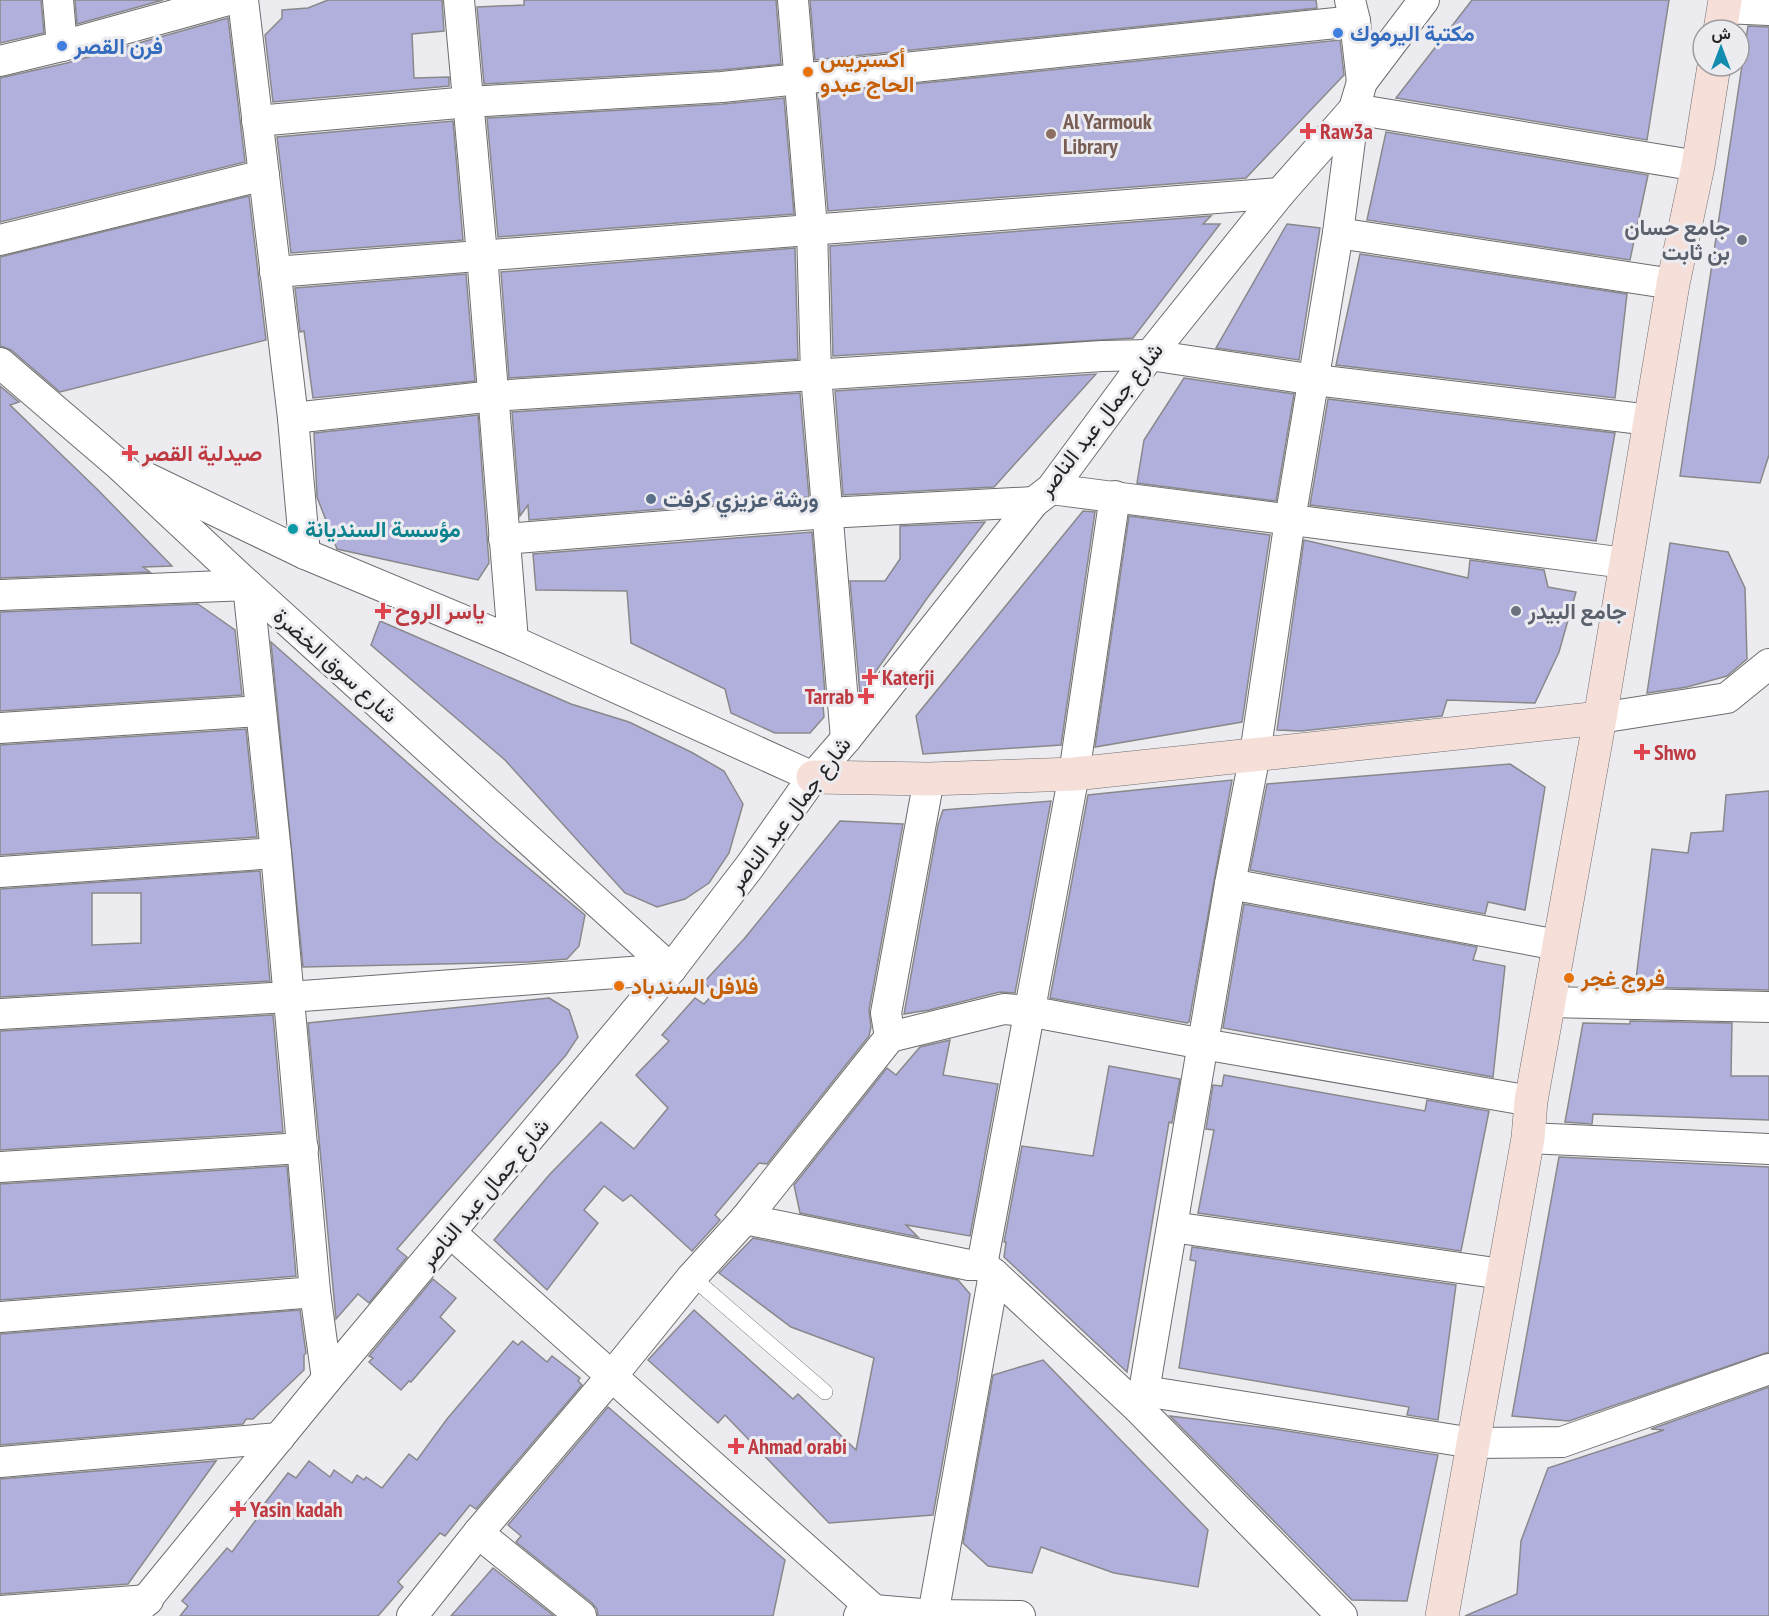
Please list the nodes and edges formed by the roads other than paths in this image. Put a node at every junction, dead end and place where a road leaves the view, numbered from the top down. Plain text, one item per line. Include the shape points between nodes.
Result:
1 (58, 0) edge
2 (228, 0) edge
3 (243, 0) edge
4 (459, 0) edge
5 (793, 0) edge
6 (1424, 0) edge
7 (1769, 10) edge
8 (1353, 11) edge
9 (1723, 13) edge
10 (62, 46) junction
11 (0, 61) edge
12 (1712, 78) edge
13 (799, 79) junction
14 (1358, 96) junction
15 (469, 102) junction
16 (257, 121) junction
17 (1698, 166) junction
18 (264, 175) junction
19 (1280, 193) junction
20 (812, 228) junction
21 (1338, 233) junction
22 (0, 240) edge
23 (482, 255) junction
24 (275, 272) junction
25 (1672, 284) junction
26 (1150, 355) junction
27 (0, 363) edge
28 (816, 375) junction
29 (1315, 380) junction
30 (494, 396) junction
31 (293, 418) junction
32 (1650, 420) junction
33 (118, 464) junction
34 (1042, 495) junction
35 (1116, 496) junction
36 (827, 513) junction
37 (1290, 519) junction
38 (504, 539) junction
39 (305, 554) junction
40 (1626, 563) junction
41 (248, 585) junction
42 (0, 595) edge
43 (513, 641) junction
44 (1769, 664) edge
45 (261, 711) junction
46 (1600, 718) junction
47 (0, 728) edge
48 (846, 739) junction
49 (1255, 754) junction
50 (1074, 774) junction
51 (813, 777) junction
52 (929, 778) junction
53 (276, 853) junction
54 (0, 872) edge
55 (1230, 884) junction
56 (1558, 945) junction
57 (671, 969) junction
58 (290, 997) junction
59 (1548, 1002) junction
60 (1769, 1007) edge
61 (1028, 1011) junction
62 (0, 1014) edge
63 (890, 1037) junction
64 (1203, 1044) junction
65 (1531, 1101) junction
66 (1528, 1138) junction
67 (303, 1148) junction
68 (1769, 1149) edge
69 (0, 1167) edge
70 (745, 1219) junction
71 (1172, 1227) junction
72 (451, 1233) junction
73 (988, 1270) junction
74 (1502, 1274) junction
75 (692, 1277) junction
76 (315, 1292) junction
77 (0, 1317) edge
78 (1769, 1369) edge
79 (611, 1377) junction
80 (327, 1379) junction
81 (825, 1392) dead end
82 (1140, 1399) junction
83 (279, 1438) junction
84 (1473, 1443) junction
85 (0, 1462) edge
86 (478, 1533) junction
87 (141, 1608) edge
88 (0, 1611) edge
89 (869, 1614) edge
90 (933, 1615) edge
91 (412, 1616) edge
92 (581, 1616) edge
93 (1020, 1616) edge
94 (1342, 1616) edge
95 (1442, 1616) edge

1 - 10 street
2 - 10 street
3 - 16 street
4 - 15 street
5 - 13 street
6 - 14 street, شارع جمال عبد الناصر
7 - 9 street
8 - 13 street
8 - 14 street
10 - 11 street
12 - 17 main road
13 - 15 street
13 - 20 street
14 - 17 street
14 - 19 street, شارع جمال عبد الناصر
14 - 21 street
15 - 16 street
15 - 23 street
16 - 18 street
17 - 25 main road
18 - 22 street
18 - 24 street
19 - 20 street
19 - 26 street, شارع جمال عبد الناصر
20 - 23 street
20 - 28 street
21 - 25 street
21 - 29 street
23 - 24 street
23 - 30 street
24 - 31 street
25 - 32 main road
26 - 28 street
26 - 29 street
26 - 34 street, شارع جمال عبد الناصر
27 - 33 street, شارع سوق الخضرة
28 - 30 street
28 - 36 street
29 - 32 street
29 - 37 street
30 - 31 street
30 - 38 street
31 - 39 street
32 - 40 main road
33 - 39 street
33 - 41 street, شارع سوق الخضرة
34 - 35 street
34 - 36 street
34 - 48 street, شارع جمال عبد الناصر
35 - 37 street
35 - 50 street
36 - 38 street
36 - 48 street
37 - 40 street
37 - 49 street
38 - 43 street
39 - 43 street
40 - 46 main road
41 - 42 street
41 - 45 street
41 - 57 street, شارع سوق الخضرة
43 - 51 street
44 - 46 street via 1727,698
45 - 47 street
45 - 53 street
46 - 49 main road
46 - 56 main road
48 - 51 street, شارع جمال عبد الناصر
49 - 50 main road
49 - 55 street
50 - 52 main road
50 - 61 street
51 - 52 main road
51 - 57 street, شارع جمال عبد الناصر
52 - 63 street via 886,1013
53 - 54 street
53 - 58 street
55 - 56 street
55 - 64 street
56 - 59 main road
57 - 58 street
57 - 72 street, شارع جمال عبد الناصر
58 - 62 street
58 - 67 street
59 - 60 street
59 - 65 main road
61 - 63 street via 1004,1009
61 - 64 street
61 - 73 street
63 - 70 street
64 - 65 street
64 - 71 street
65 - 66 main road
66 - 68 street
66 - 74 main road
67 - 69 street
67 - 76 street
70 - 73 street
70 - 75 street
71 - 74 street
71 - 82 street
72 - 79 street
72 - 80 street, شارع جمال عبد الناصر
73 - 82 street
73 - 90 street
74 - 84 main road
75 - 79 street
75 - 81 lane
76 - 77 street
76 - 80 street
78 - 84 street via 1562,1442
79 - 86 street
79 - 89 street
80 - 83 street, شارع جمال عبد الناصر
82 - 84 street
82 - 94 street
83 - 85 street
83 - 87 street, شارع جمال عبد الناصر
84 - 95 main road
86 - 91 street
86 - 92 street
87 - 88 street
89 - 90 street
90 - 93 street

